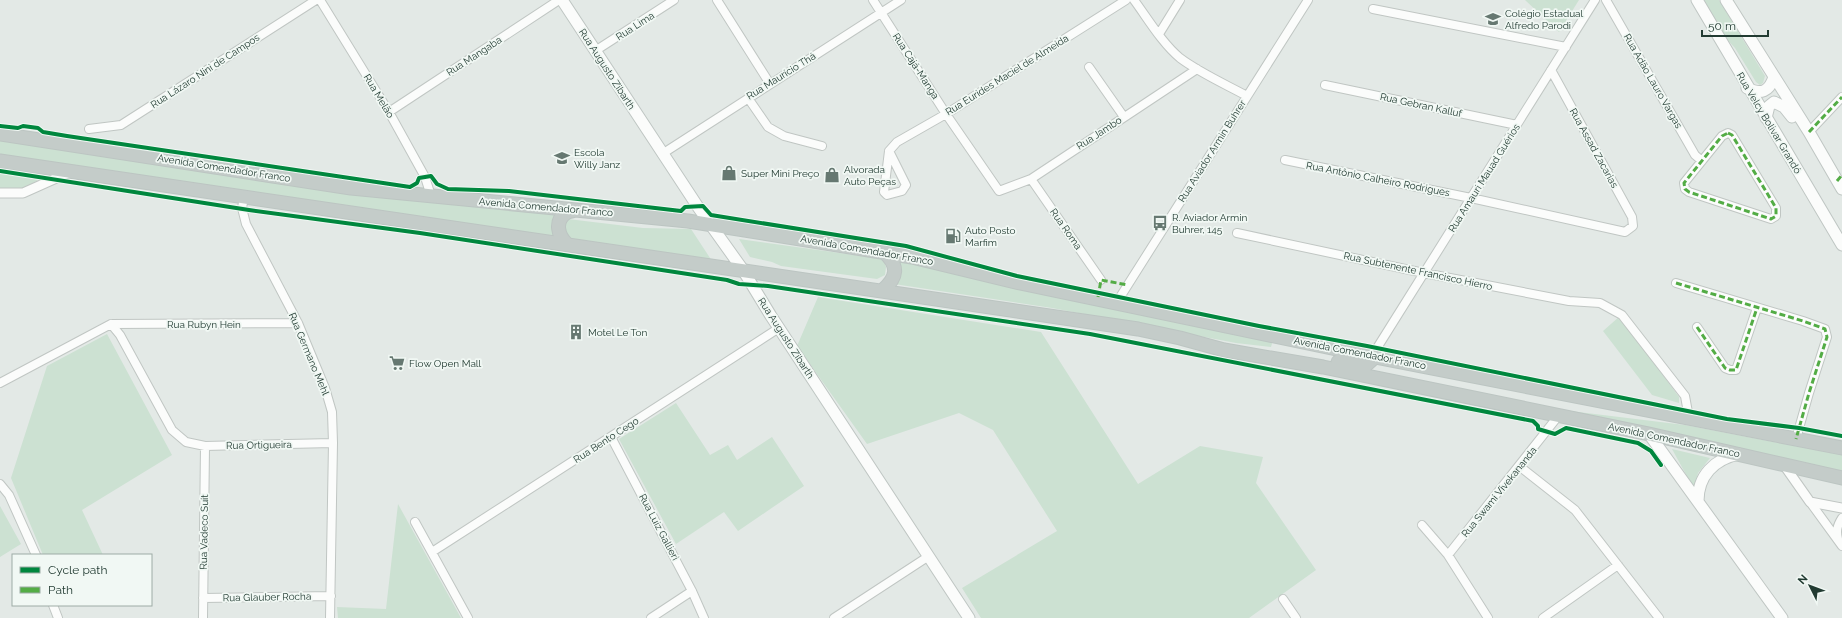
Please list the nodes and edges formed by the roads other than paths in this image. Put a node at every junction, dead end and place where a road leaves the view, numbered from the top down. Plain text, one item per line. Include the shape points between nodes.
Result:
1 (316, 0) edge
2 (320, 0) edge
3 (561, 0) edge
4 (674, 0) edge
5 (717, 0) edge
6 (873, 0) edge
7 (901, 0) edge
8 (1126, 0) edge
9 (1134, 0) edge
10 (1180, 0) edge
11 (1308, 0) edge
12 (1595, 0) edge
13 (1606, 0) edge
14 (1696, 0) edge
15 (1726, 0) edge
16 (1373, 9) dead end
17 (882, 13) junction
18 (1159, 34) junction
19 (1566, 47) junction
20 (595, 51) junction
21 (1089, 67) dead end
22 (1197, 69) junction
23 (1551, 70) junction
24 (1774, 77) junction
25 (770, 84) junction
26 (1324, 85) dead end
27 (1747, 88) junction
28 (1247, 96) junction
29 (1842, 97) edge
30 (748, 98) junction
31 (389, 112) junction
32 (946, 114) junction
33 (1124, 117) junction
34 (1766, 118) junction
35 (1517, 125) junction
36 (89, 129) dead end
37 (1809, 132) junction
38 (0, 134) edge
39 (822, 146) dead end
40 (889, 151) junction
41 (662, 154) junction
42 (1285, 160) dead end
43 (0, 161) edge
44 (1702, 161) junction
45 (72, 171) junction
46 (1031, 179) junction
47 (1840, 182) edge
48 (999, 191) joint
49 (0, 193) edge
50 (244, 196) junction
51 (431, 196) junction
52 (1471, 198) junction
53 (578, 210) junction
54 (711, 224) junction
55 (1633, 226) joint
56 (1237, 233) dead end
57 (567, 244) junction
58 (1842, 245) edge
59 (884, 252) junction
60 (744, 270) junction
61 (1424, 273) junction
62 (1101, 280) dead end
63 (1676, 283) dead end
64 (882, 290) junction
65 (1117, 302) junction
66 (1757, 308) junction
67 (298, 323) junction
68 (111, 324) junction
69 (1697, 327) dead end
70 (779, 328) junction
71 (1375, 357) junction
72 (1323, 367) junction
73 (0, 383) edge
74 (1559, 415) junction
75 (1689, 418) junction
76 (1649, 434) junction
77 (611, 437) junction
78 (1796, 439) junction
79 (333, 443) junction
80 (205, 446) junction
81 (1842, 448) edge
82 (1740, 454) junction
83 (1784, 465) junction
84 (1519, 466) junction
85 (1842, 478) edge
86 (0, 484) edge
87 (1698, 501) junction
88 (1810, 502) junction
89 (1842, 508) edge
90 (1842, 518) edge
91 (416, 522) dead end
92 (1422, 525) dead end
93 (1840, 543) edge
94 (432, 552) junction
95 (36, 554) edge
96 (1448, 555) junction
97 (929, 556) junction
98 (1618, 565) junction
99 (692, 591) junction
100 (331, 596) junction
101 (203, 598) junction
102 (1283, 599) dead end
103 (53, 606) edge
104 (58, 618) edge
105 (203, 618) edge
106 (330, 618) edge
107 (468, 618) edge
108 (651, 618) edge
109 (704, 618) edge
110 (834, 618) edge
111 (970, 618) edge
112 (1296, 618) edge
113 (1488, 618) edge
114 (1543, 618) edge
115 (1659, 618) edge
116 (1782, 618) edge

1 - 36 street, Rua Lázaro Nini de Campos via 120,125
2 - 31 street, Rua Melão
3 - 20 main road, Rua Augusto Zibarth
3 - 31 street, Rua Mangaba
4 - 20 street, Rua Lima
5 - 25 street
6 - 17 street, Rua Cajá-Manga
7 - 17 street, Rua Maurício Thá
8 - 32 street, Rua Eurides Maciel de Almeida
9 - 18 street
10 - 18 street
11 - 28 street, Rua Aviador Armin Buhrer
12 - 19 street, Rua Amauri Mauad Guérios
13 - 44 street, Rua Adão Lauro Vargas via 1695,155
14 - 27 main road, Rua Velcy Bolivar Grandó
15 - 24 main road
16 - 19 street
17 - 25 street, Rua Maurício Thá
17 - 32 street, Rua Cajá-Manga
18 - 22 street via 1179,57
19 - 23 street, Rua Amauri Mauad Guérios
20 - 41 main road, Rua Augusto Zibarth
21 - 33 street
22 - 28 street
22 - 33 street, Rua Jambo
23 - 35 street, Rua Amauri Mauad Guérios
23 - 55 street, Rua Assad Zacarias via 1632,217
24 - 27 main road via 1771,85 1764,91 1755,92
24 - 37 main road
25 - 30 street, Rua Maurício Thá
26 - 35 street, Rua Gebran Kalluf
27 - 34 main road, Rua Velcy Bolivar Grandó
28 - 65 street, Rua Aviador Armin Buhrer
29 - 37 street
30 - 39 street via 768,127 800,141
30 - 41 street, Rua Maurício Thá
31 - 51 street, Rua Melão via 425,177
32 - 40 street, Rua Eurides Maciel de Almeida via 897,142
32 - 48 street, Rua Cajá-Manga
33 - 46 street, Rua Jambo
34 - 37 main road via 1769,106 1777,103
34 - 58 main road, Rua Velcy Bolivar Grandó
35 - 52 street, Rua Amauri Mauad Guérios
37 - 47 main road
38 - 51 highway, Avenida Comendador Franco via 351,188
40 - 40 street via 884,192 887,195 902,191 906,185
41 - 54 main road, Rua Augusto Zibarth
42 - 52 street, Rua Antônio Calheiro Rodrigues
43 - 45 highway, Avenida Comendador Franco
44 - 44 street via 1722,136 1728,133 1732,135 1776,208 1776,216 1771,219 1689,192 1684,183
45 - 49 street via 23,193
45 - 50 highway, Avenida Comendador Franco
46 - 48 street, Rua Jambo
46 - 62 street, Rua Roma
50 - 57 highway, Avenida Comendador Franco
50 - 67 street, Rua Germano Mehl via 242,208 246,224
51 - 53 highway, Avenida Comendador Franco
52 - 55 street, Rua Antônio Calheiro Rodrigues via 1625,232
52 - 61 street, Rua Amauri Mauad Guérios
53 - 54 highway, Avenida Comendador Franco
53 - 57 highway via 566,213 560,221 558,230 561,239
54 - 59 highway, Avenida Comendador Franco
54 - 60 main road, Rua Augusto Zibarth
56 - 61 street, Rua Subtenente Francisco Hierro
57 - 60 highway, Avenida Comendador Franco
59 - 64 highway via 892,260 895,274 892,281
59 - 65 highway, Avenida Comendador Franco
60 - 64 highway, Avenida Comendador Franco
60 - 70 main road, Rua Augusto Zibarth
61 - 71 street, Rua Amauri Mauad Guérios via 1377,348
61 - 75 street, Rua Subtenente Francisco Hierro via 1569,301 1600,303 1622,315 1685,396
63 - 66 street
64 - 72 highway, Avenida Comendador Franco via 1138,329 1224,350
65 - 71 highway, Avenida Comendador Franco
66 - 69 street via 1736,370 1725,368
66 - 78 street via 1825,329 1827,337
67 - 68 street, Rua Rubyn Hein
67 - 79 street, Rua Germano Mehl via 325,388 332,412
68 - 73 street
68 - 80 street, Rua Ortigueira via 120,334 172,430 186,442
70 - 77 street, Rua Bento Cego
70 - 97 main road, Rua Augusto Zibarth
71 - 72 highway via 1365,366 1341,362
71 - 75 highway, Avenida Comendador Franco
72 - 74 highway, Avenida Comendador Franco
74 - 76 highway, Avenida Comendador Franco
74 - 84 street, Rua Swami Vivekananda
75 - 78 highway, Avenida Comendador Franco
76 - 82 highway, Avenida Comendador Franco
76 - 87 main road
77 - 94 street, Rua Bento Cego
77 - 99 street, Rua Luiz Gallieri
78 - 81 highway, Avenida Comendador Franco
79 - 80 street, Rua Ortigueira
79 - 100 street, Rua Germano Mehl
80 - 101 street, Rua Vadeco Suit
82 - 83 highway, Avenida Comendador Franco
82 - 87 main road via 1717,462 1708,470 1700,485
83 - 85 highway, Avenida Comendador Franco
83 - 88 street
84 - 96 street, Rua Swami Vivekananda
84 - 98 street via 1575,510
86 - 95 street via 9,494
87 - 116 main road
88 - 89 street
88 - 93 street
90 - 93 street via 1836,531
91 - 94 street
92 - 96 street
94 - 107 street
96 - 113 street
97 - 110 street
97 - 111 main road, Rua Augusto Zibarth
98 - 114 street
98 - 115 street
99 - 108 street
99 - 109 street, Rua Luiz Gallieri
100 - 101 street, Rua Glauber Rocha
100 - 106 street, Rua Germano Mehl
101 - 105 street, Rua Vadeco Suit
102 - 112 street
103 - 104 street

